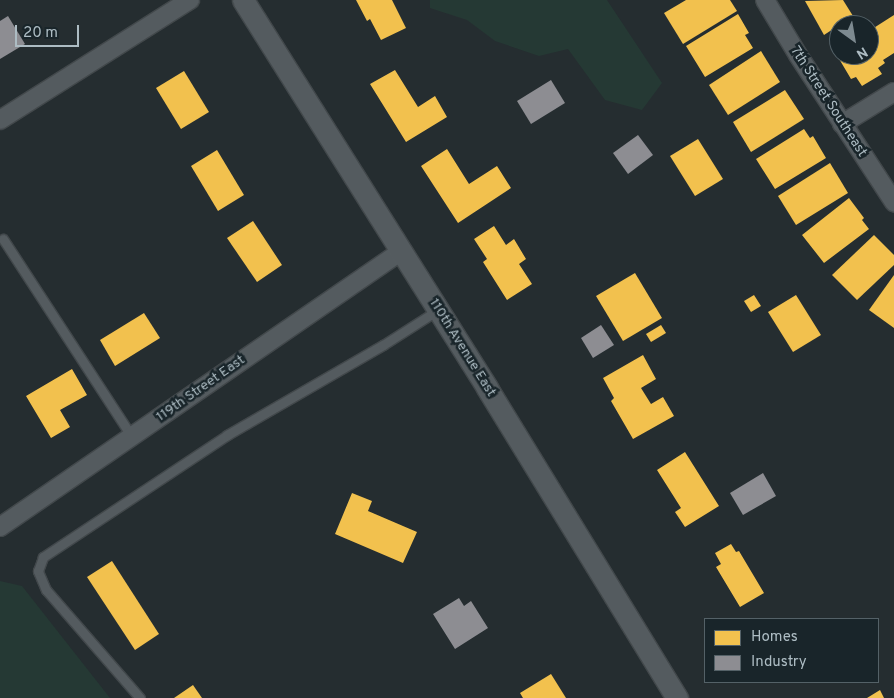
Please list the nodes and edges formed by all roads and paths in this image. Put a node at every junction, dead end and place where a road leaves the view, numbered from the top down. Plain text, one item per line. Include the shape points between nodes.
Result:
1 (190, 0) edge
2 (243, 0) edge
3 (765, 0) edge
4 (894, 92) edge
5 (0, 120) edge
6 (842, 124) junction
7 (894, 202) edge
8 (3, 239) dead end
9 (401, 251) junction
10 (438, 310) junction
11 (132, 437) junction
12 (0, 526) edge
13 (140, 698) edge
14 (677, 698) edge

1 - 5 street
2 - 9 street, 110th Avenue East
3 - 6 street, 7th Street Southeast
4 - 6 street
6 - 7 street, 7th Street Southeast
8 - 11 lane
9 - 10 street, 110th Avenue East
9 - 11 street, 119th Street East
10 - 13 lane via 227,435 42,557 38,571 46,590
10 - 14 street, 110th Avenue East
11 - 12 street, 119th Street East

